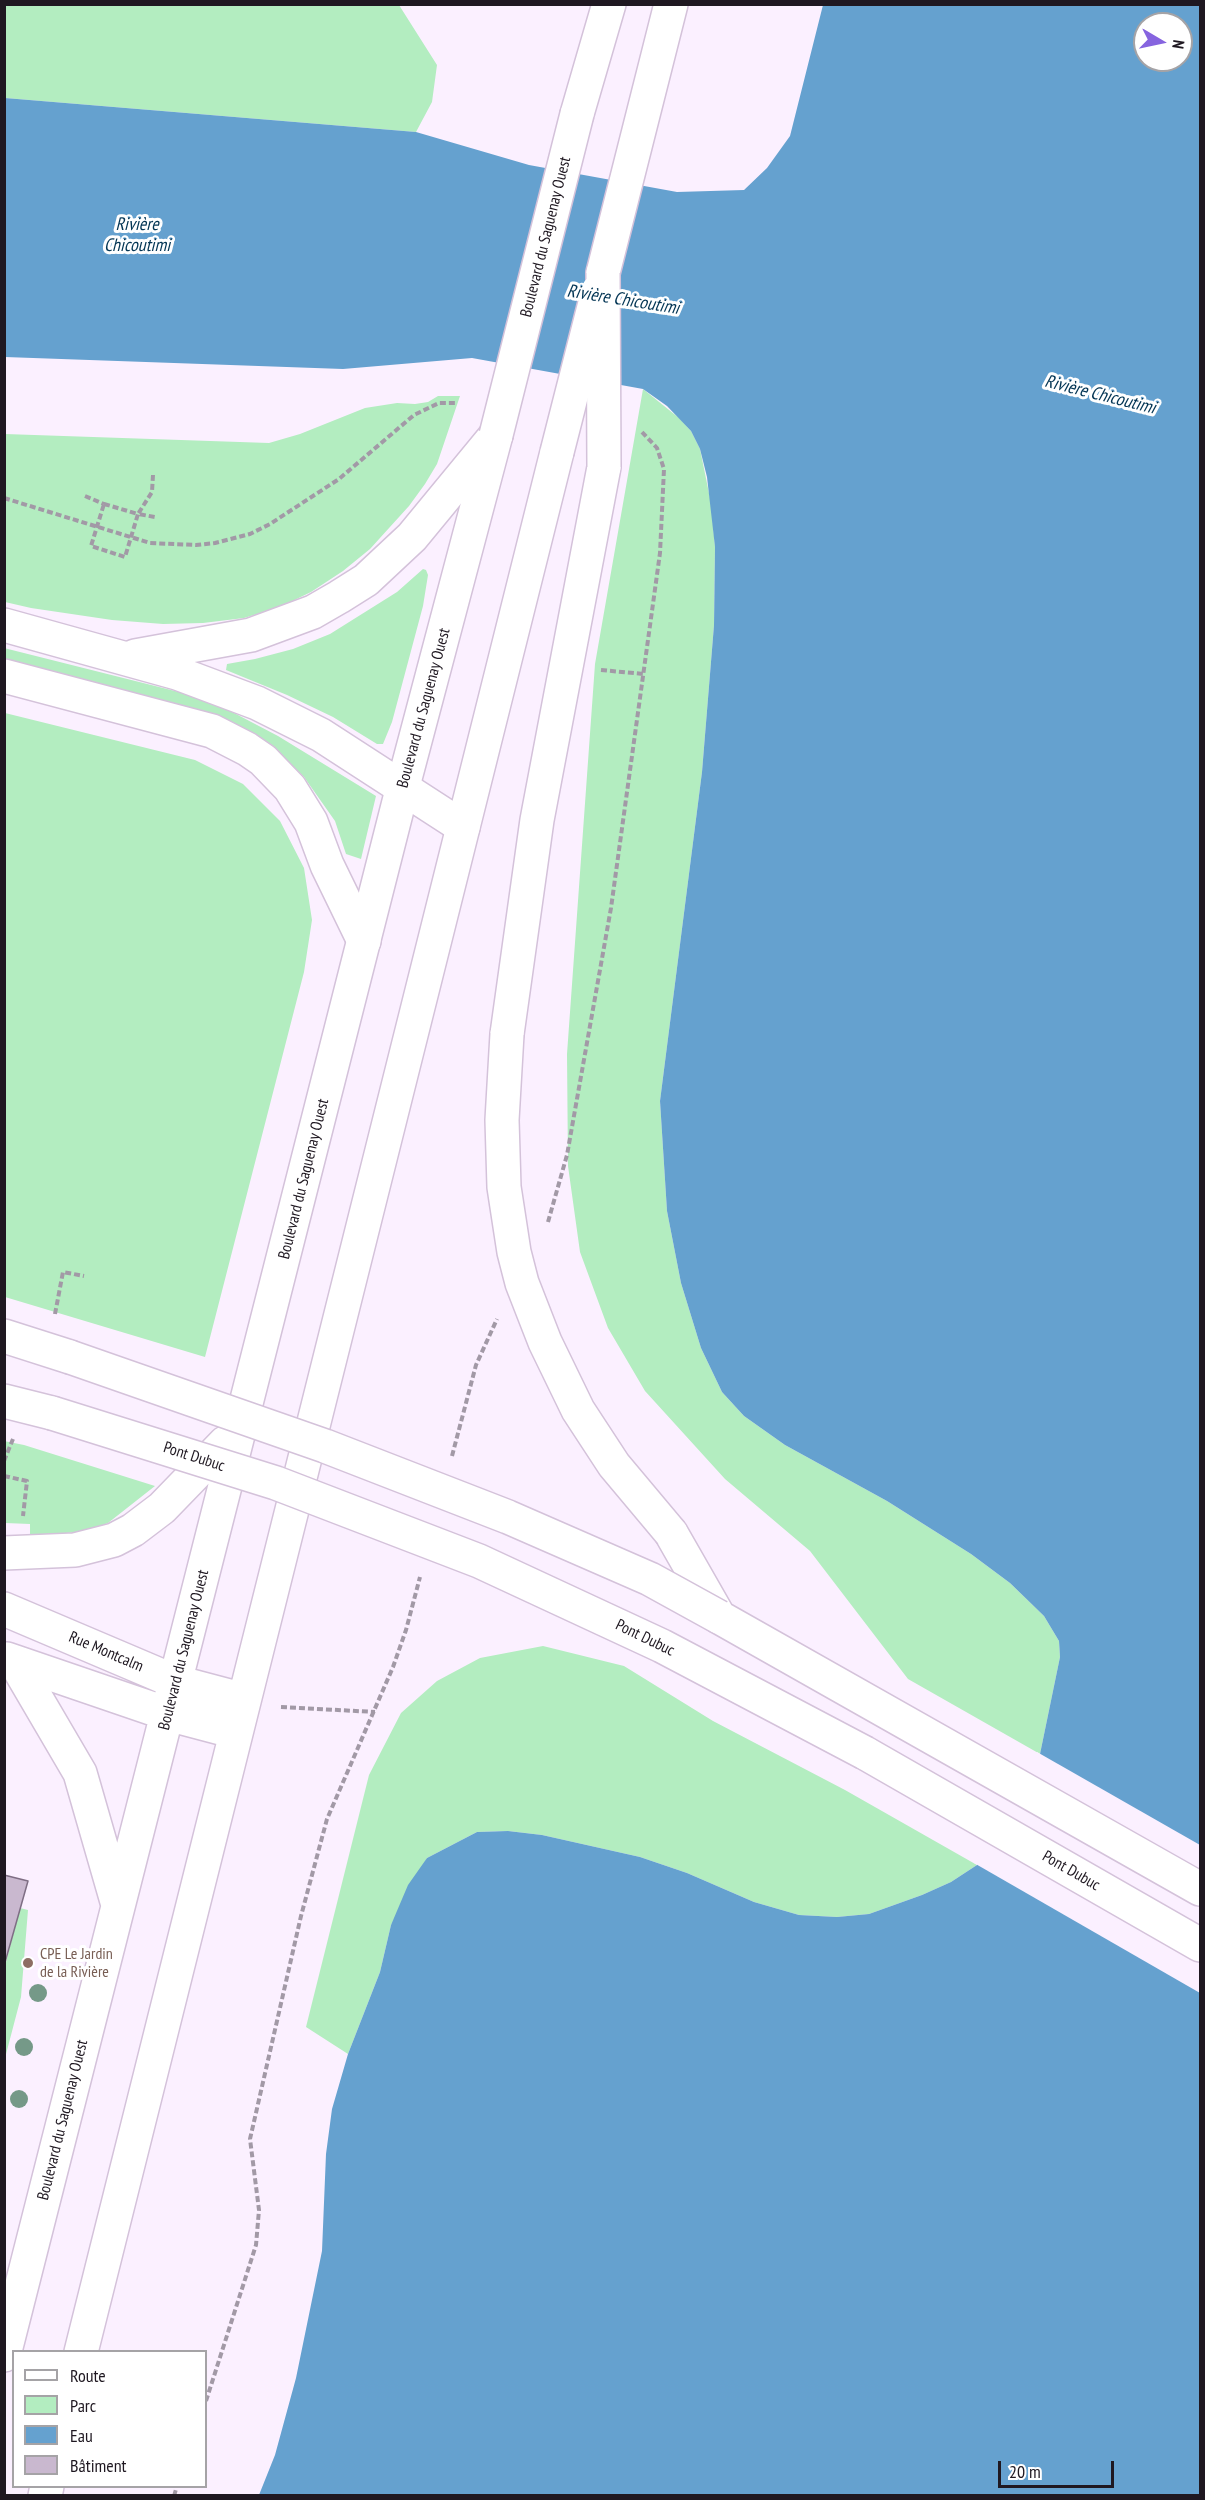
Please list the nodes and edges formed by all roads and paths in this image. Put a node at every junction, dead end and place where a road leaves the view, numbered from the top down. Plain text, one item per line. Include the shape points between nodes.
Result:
1 (609, 4) edge
2 (671, 4) edge
3 (603, 273) junction
4 (457, 403) dead end
5 (637, 429) dead end
6 (496, 435) junction
7 (153, 475) dead end
8 (85, 496) dead end
9 (4, 498) edge
10 (104, 504) junction
11 (138, 513) junction
12 (155, 517) dead end
13 (97, 528) junction
14 (130, 539) junction
15 (651, 622) dead end
16 (4, 626) edge
17 (127, 658) junction
18 (599, 669) dead end
19 (645, 674) dead end
20 (4, 676) edge
21 (403, 786) junction
22 (463, 827) junction
23 (364, 941) junction
24 (84, 1276) dead end
25 (54, 1318) dead end
26 (4, 1336) edge
27 (4, 1401) edge
28 (241, 1426) junction
29 (13, 1439) dead end
30 (4, 1461) edge
31 (4, 1476) edge
32 (22, 1520) dead end
33 (4, 1553) edge
34 (4, 1609) edge
35 (719, 1617) junction
36 (10, 1660) edge
37 (176, 1682) junction
38 (259, 1703) junction
39 (375, 1712) dead end
40 (168, 1714) junction
41 (236, 1732) junction
42 (1200, 1889) edge
43 (118, 1906) junction
44 (1200, 1945) edge
45 (82, 2350) edge
46 (4, 2355) edge

1 - 6 main road, Boulevard du Saguenay Ouest, bridge via 577,114
2 - 3 main road
3 - 22 main road, bridge
3 - 35 main road, bridge via 604,467 537,820 507,1034 502,1120 504,1187 514,1252 532,1311 561,1377 614,1465 671,1533
4 - 14 path via 439,403 414,415 339,479 250,534 196,545
5 - 15 path via 657,448 664,469
6 - 17 main road via 412,537 366,580 339,597 313,612 251,635
6 - 21 main road, Boulevard du Saguenay Ouest
7 - 11 path via 152,492
8 - 10 path
9 - 13 path
10 - 11 path
10 - 13 path
11 - 12 path
11 - 14 path
13 - 14 path
13 - 14 path via 91,546 125,556
16 - 17 main road
17 - 21 main road via 220,687 290,718
18 - 19 path
20 - 23 main road via 193,725 247,748 277,774 301,804
21 - 22 main road
21 - 23 main road, Boulevard du Saguenay Ouest
22 - 38 main road
23 - 28 main road, Boulevard du Saguenay Ouest
24 - 25 path via 63,1272
26 - 35 main road, bridge via 325,1446 508,1517 650,1579
27 - 44 main road, Pont Dubuc, bridge via 276,1483 479,1562 606,1618 865,1753
28 - 33 main road via 162,1508 133,1530 114,1540 75,1550
28 - 37 main road, Boulevard du Saguenay Ouest
29 - 30 path
31 - 32 path via 27,1481
34 - 37 main road, Rue Montcalm
35 - 42 main road
36 - 40 main road
36 - 43 main road via 57,1730 80,1773
37 - 38 main road, Rue Montcalm
37 - 40 main road, Boulevard du Saguenay Ouest
38 - 39 path
38 - 41 main road
40 - 41 main road
40 - 43 main road, Boulevard du Saguenay Ouest
41 - 45 main road
43 - 46 main road, Boulevard du Saguenay Ouest

